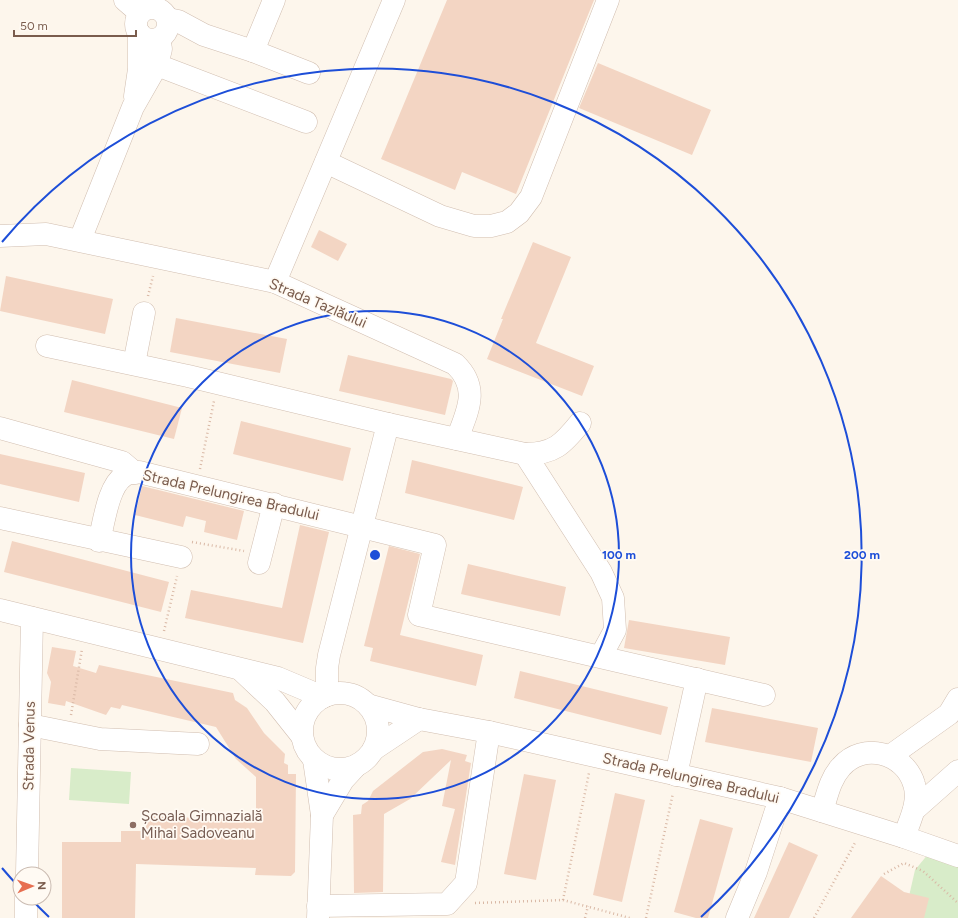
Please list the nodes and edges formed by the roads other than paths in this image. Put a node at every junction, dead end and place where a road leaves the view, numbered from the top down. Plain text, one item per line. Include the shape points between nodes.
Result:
1 (274, 0) edge
2 (394, 0) edge
3 (608, 0) edge
4 (152, 16) edge
5 (253, 51) junction
6 (157, 64) junction
7 (309, 73) dead end
8 (133, 107) junction
9 (306, 122) dead end
10 (326, 162) junction
11 (0, 236) edge
12 (80, 240) junction
13 (275, 282) junction
14 (144, 313) road end
15 (47, 346) dead end
16 (134, 364) junction
17 (580, 422) dead end
18 (388, 424) junction
19 (0, 428) edge
20 (457, 439) junction
21 (532, 454) junction
22 (135, 473) junction
23 (274, 504) junction
24 (0, 518) edge
25 (362, 525) junction
26 (99, 541) junction
27 (181, 557) road end
28 (260, 558) road end
29 (0, 610) edge
30 (32, 618) junction
31 (334, 642) junction
32 (601, 656) junction
33 (240, 669) junction
34 (697, 679) junction
35 (764, 694) dead end
36 (325, 696) junction
37 (958, 699) edge
38 (362, 701) junction
39 (419, 718) junction
40 (30, 725) junction
41 (489, 732) junction
42 (302, 736) junction
43 (198, 744) dead end
44 (374, 749) junction
45 (890, 756) junction
46 (314, 760) junction
47 (355, 766) junction
48 (958, 771) edge
49 (676, 775) junction
50 (780, 798) junction
51 (914, 810) junction
52 (822, 811) junction
53 (322, 815) junction
54 (904, 837) junction
55 (958, 856) edge
56 (27, 866) edge
57 (26, 906) edge
58 (318, 912) edge
59 (26, 918) edge
60 (737, 918) edge

1 - 5 street
2 - 10 street
3 - 10 street via 531,197 520,213 507,222 491,226 474,226 440,216
4 - 5 street
4 - 6 street via 161,48
4 - 8 street
5 - 7 street
6 - 8 street
6 - 9 street
8 - 12 street
10 - 13 street
11 - 12 street, Strada Tazlăului via 46,234
12 - 13 street, Strada Tazlăului
13 - 20 street, Strada Tazlăului via 455,364 465,373 470,385 468,408
14 - 16 street
15 - 16 street
16 - 18 street
17 - 21 street via 565,442 554,449
18 - 20 street
18 - 25 street
19 - 22 street via 122,462
20 - 21 street
21 - 32 street via 613,598 615,630
22 - 23 street, Strada Prelungirea Bradului
22 - 26 street, Strada Prelungirea Bradului via 125,474 116,482
23 - 25 street, Strada Prelungirea Bradului
23 - 28 street
24 - 26 street
25 - 31 street
25 - 32 street, Strada Prelungirea Bradului via 435,545 419,615
26 - 27 street
29 - 30 street
30 - 33 street
30 - 40 street, Strada Venus
31 - 36 street via 326,668
31 - 38 street via 342,676 347,686
32 - 34 street, Strada Prelungirea Bradului
33 - 36 street via 278,678
33 - 42 street via 275,702
34 - 35 street, Strada Prelungirea Bradului
34 - 49 street
36 - 38 street via 346,694
36 - 42 street via 314,703 306,713 302,724
37 - 45 street via 949,714
38 - 39 street, Strada Prelungirea Bradului
38 - 44 street via 374,715 378,726 378,738
39 - 41 street, Strada Prelungirea Bradului
39 - 44 street
40 - 43 street via 100,739
40 - 56 street, Strada Venus
41 - 49 street, Strada Prelungirea Bradului
41 - 58 street via 466,883 447,904
42 - 46 street via 308,753
44 - 47 street via 363,762
45 - 51 street via 901,763 915,784
45 - 52 street via 864,753 842,765 834,776
46 - 47 street via 334,769 345,770
46 - 53 street
47 - 53 street via 343,780
48 - 51 street
49 - 50 street, Strada Prelungirea Bradului
50 - 52 street, Strada Prelungirea Bradului
50 - 60 street via 756,872
51 - 54 street
52 - 54 street, Strada Prelungirea Bradului
53 - 58 street
54 - 55 street, Strada Prelungirea Bradului
57 - 59 street

